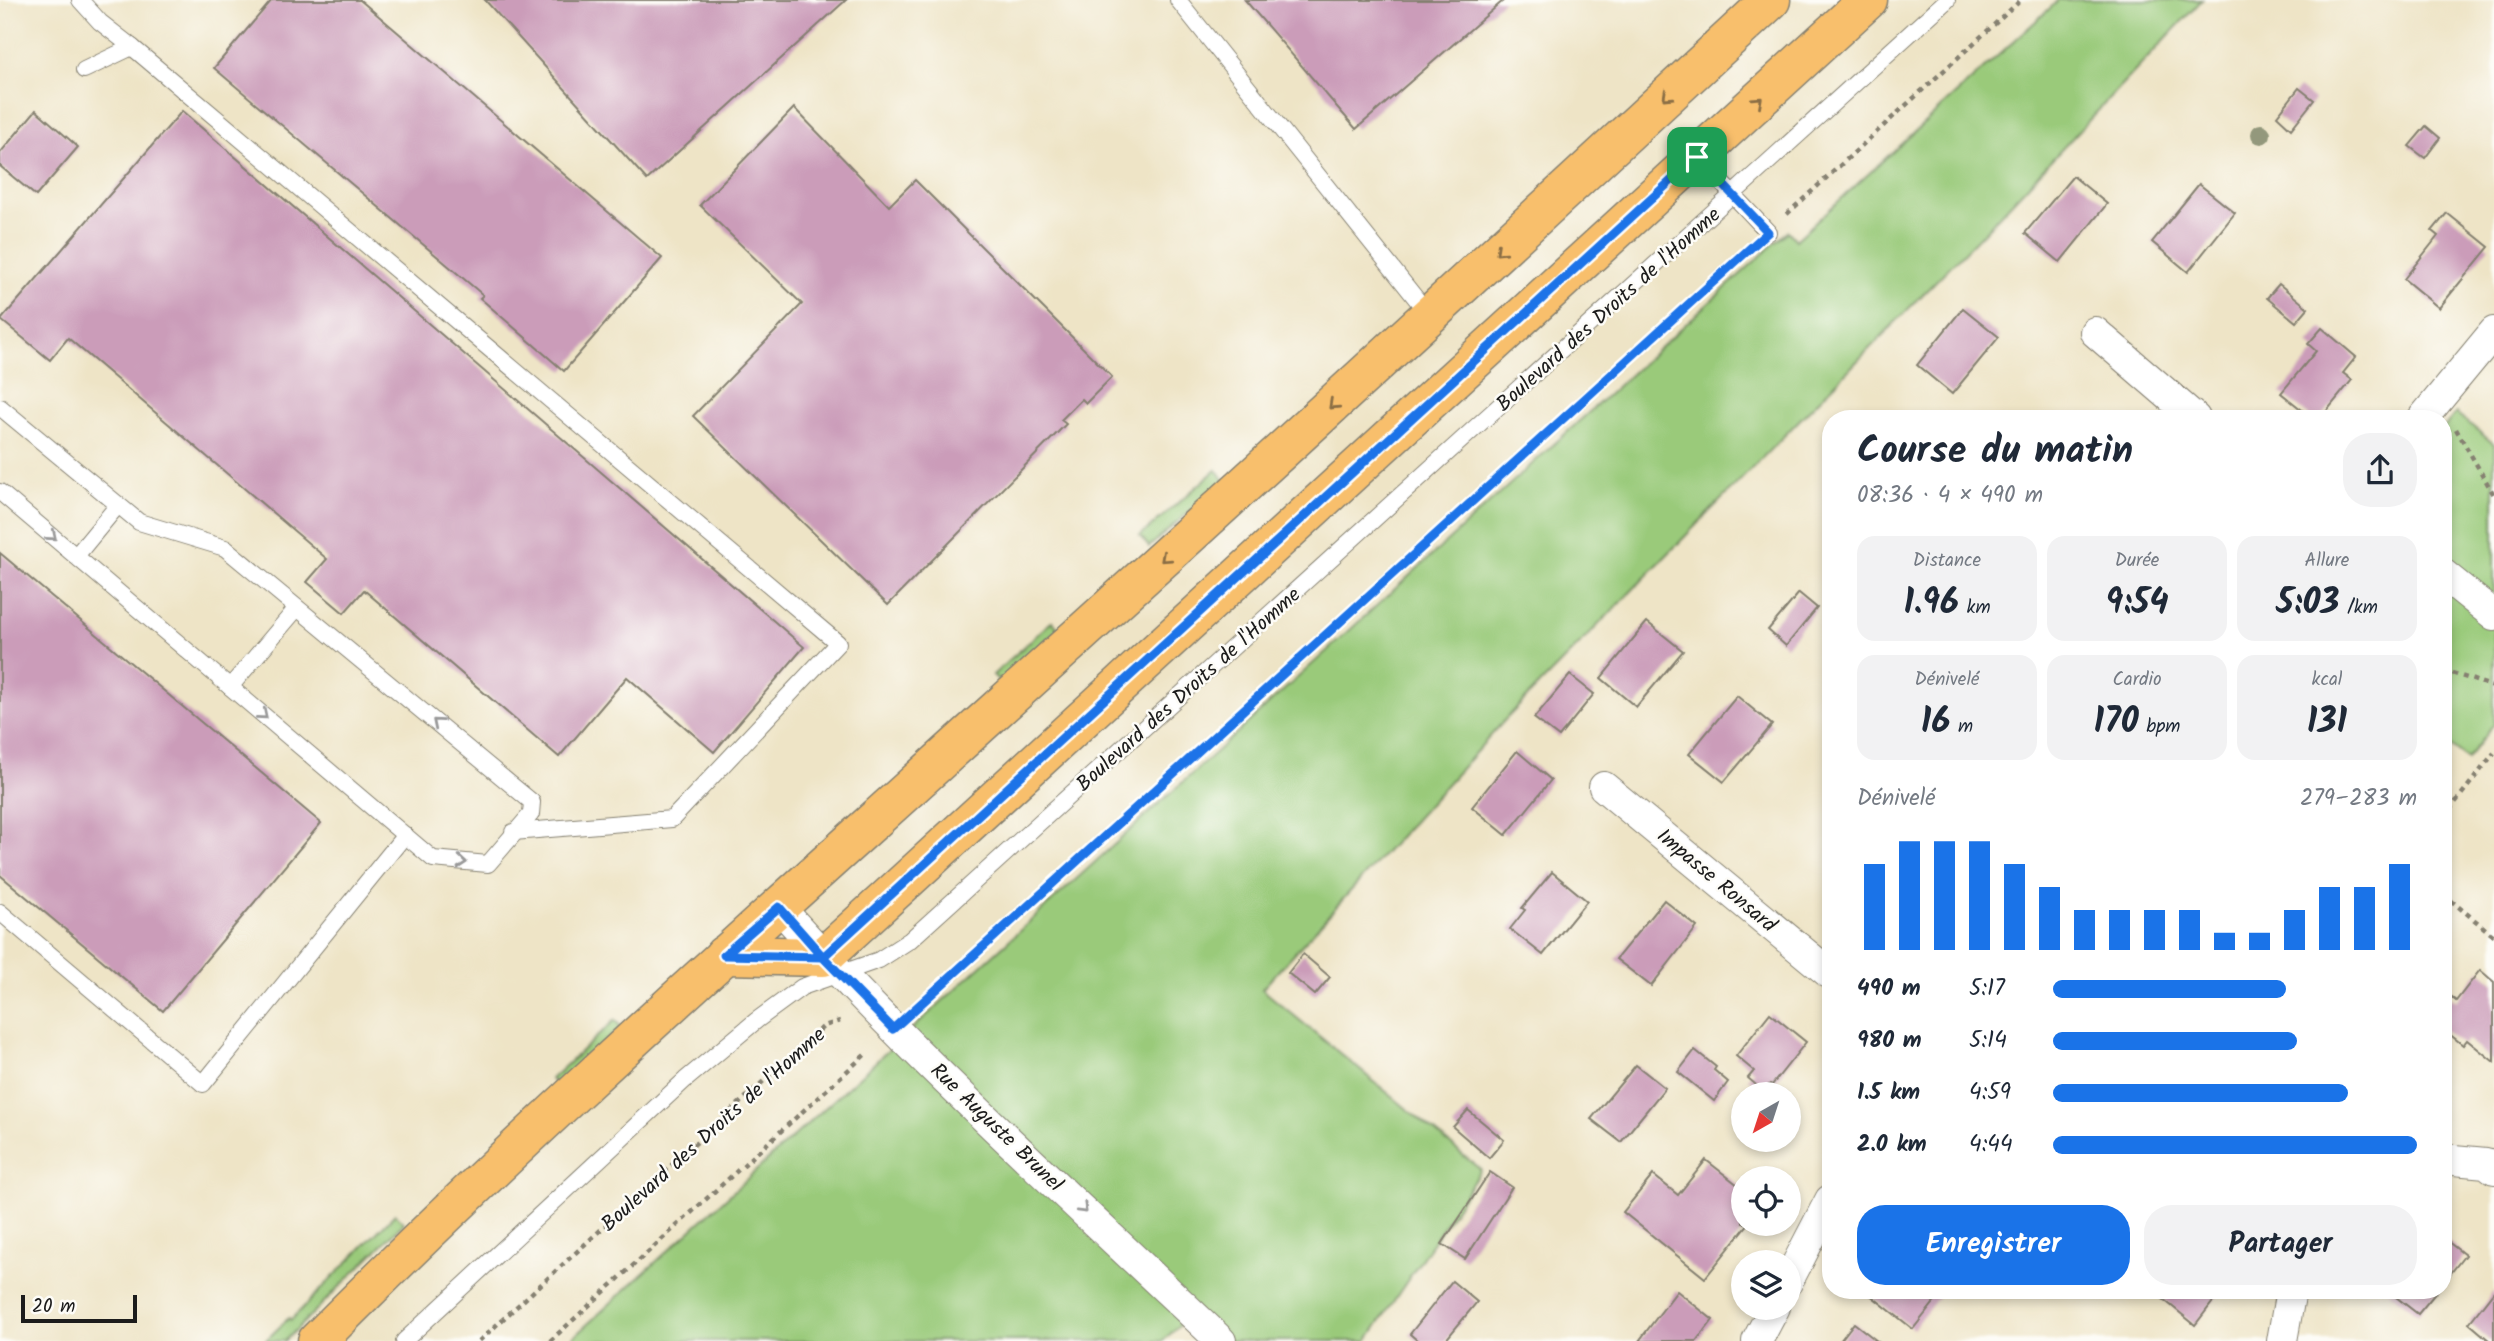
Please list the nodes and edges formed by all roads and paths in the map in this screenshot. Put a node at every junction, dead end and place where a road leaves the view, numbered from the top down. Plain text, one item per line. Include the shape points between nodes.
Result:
1 (80, 0) edge
2 (1178, 0) edge
3 (1771, 0) edge
4 (1868, 0) edge
5 (1947, 0) edge
6 (2021, 0) edge
7 (132, 47) junction
8 (84, 70) dead end
9 (1697, 157) junction
10 (1733, 195) junction
11 (1768, 232) junction
12 (1430, 316) junction
13 (2095, 332) dead end
14 (2494, 332) edge
15 (0, 407) edge
16 (2431, 409) edge
17 (2186, 410) edge
18 (2452, 438) edge
19 (0, 492) edge
20 (2494, 495) edge
21 (118, 505) junction
22 (76, 556) junction
23 (2452, 581) edge
24 (297, 608) junction
25 (2494, 615) edge
26 (2452, 673) edge
27 (230, 687) junction
28 (2494, 687) edge
29 (2494, 753) edge
30 (1604, 787) dead end
31 (2452, 807) edge
32 (513, 832) junction
33 (405, 835) junction
34 (2452, 901) edge
35 (779, 907) junction
36 (0, 912) edge
37 (2494, 936) edge
38 (724, 955) junction
39 (831, 965) junction
40 (1822, 967) edge
41 (892, 1019) junction
42 (2452, 1160) edge
43 (2494, 1169) edge
44 (1822, 1215) edge
45 (1801, 1256) edge
46 (2289, 1299) edge
47 (1768, 1320) edge
48 (317, 1341) edge
49 (404, 1341) edge
50 (479, 1341) edge
51 (550, 1341) edge
52 (1221, 1341) edge
53 (1757, 1341) edge
54 (2282, 1341) edge

1 - 7 lane
2 - 12 lane
3 -> 12 main road
9 -> 4 main road, Boulevard des Droits de l'Homme
5 - 10 lane, Boulevard des Droits de l'Homme
6 - 11 path, Boulevard des Droits de l'Homme
7 - 8 lane
7 - 32 lane via 838,643 672,819
9 - 10 lane
9 - 39 main road, Boulevard des Droits de l'Homme
10 - 11 lane
10 - 39 lane, Boulevard des Droits de l'Homme via 910,940 878,960
11 - 41 path, Boulevard des Droits de l'Homme
12 -> 35 main road
13 - 17 street
14 - 16 street
15 - 21 lane
18 - 20 path
19 -> 22 lane
21 - 22 lane
21 - 24 lane via 139,522 225,548
22 - 27 lane
23 - 25 street
24 - 27 lane
32 -> 24 lane via 531,814 532,802
26 - 28 path
27 -> 33 lane
29 - 31 path
30 - 40 street, Impasse Ronsard
33 -> 32 lane via 433,859 488,864
33 - 36 lane via 203,1083
34 - 37 path
35 - 38 main road
35 - 39 street, Rue Auguste Brunel
38 - 39 main road, Boulevard des Droits de l'Homme
38 - 48 main road via 399,1258
39 - 41 street, Rue Auguste Brunel
39 - 49 lane, Boulevard des Droits de l'Homme via 685,1080
41 - 50 path, Boulevard des Droits de l'Homme via 824,1026
41 - 51 path
41 -> 52 street, Rue Auguste Brunel
42 - 43 street via 2486,1163
44 - 45 street
46 - 54 street
47 - 53 street

